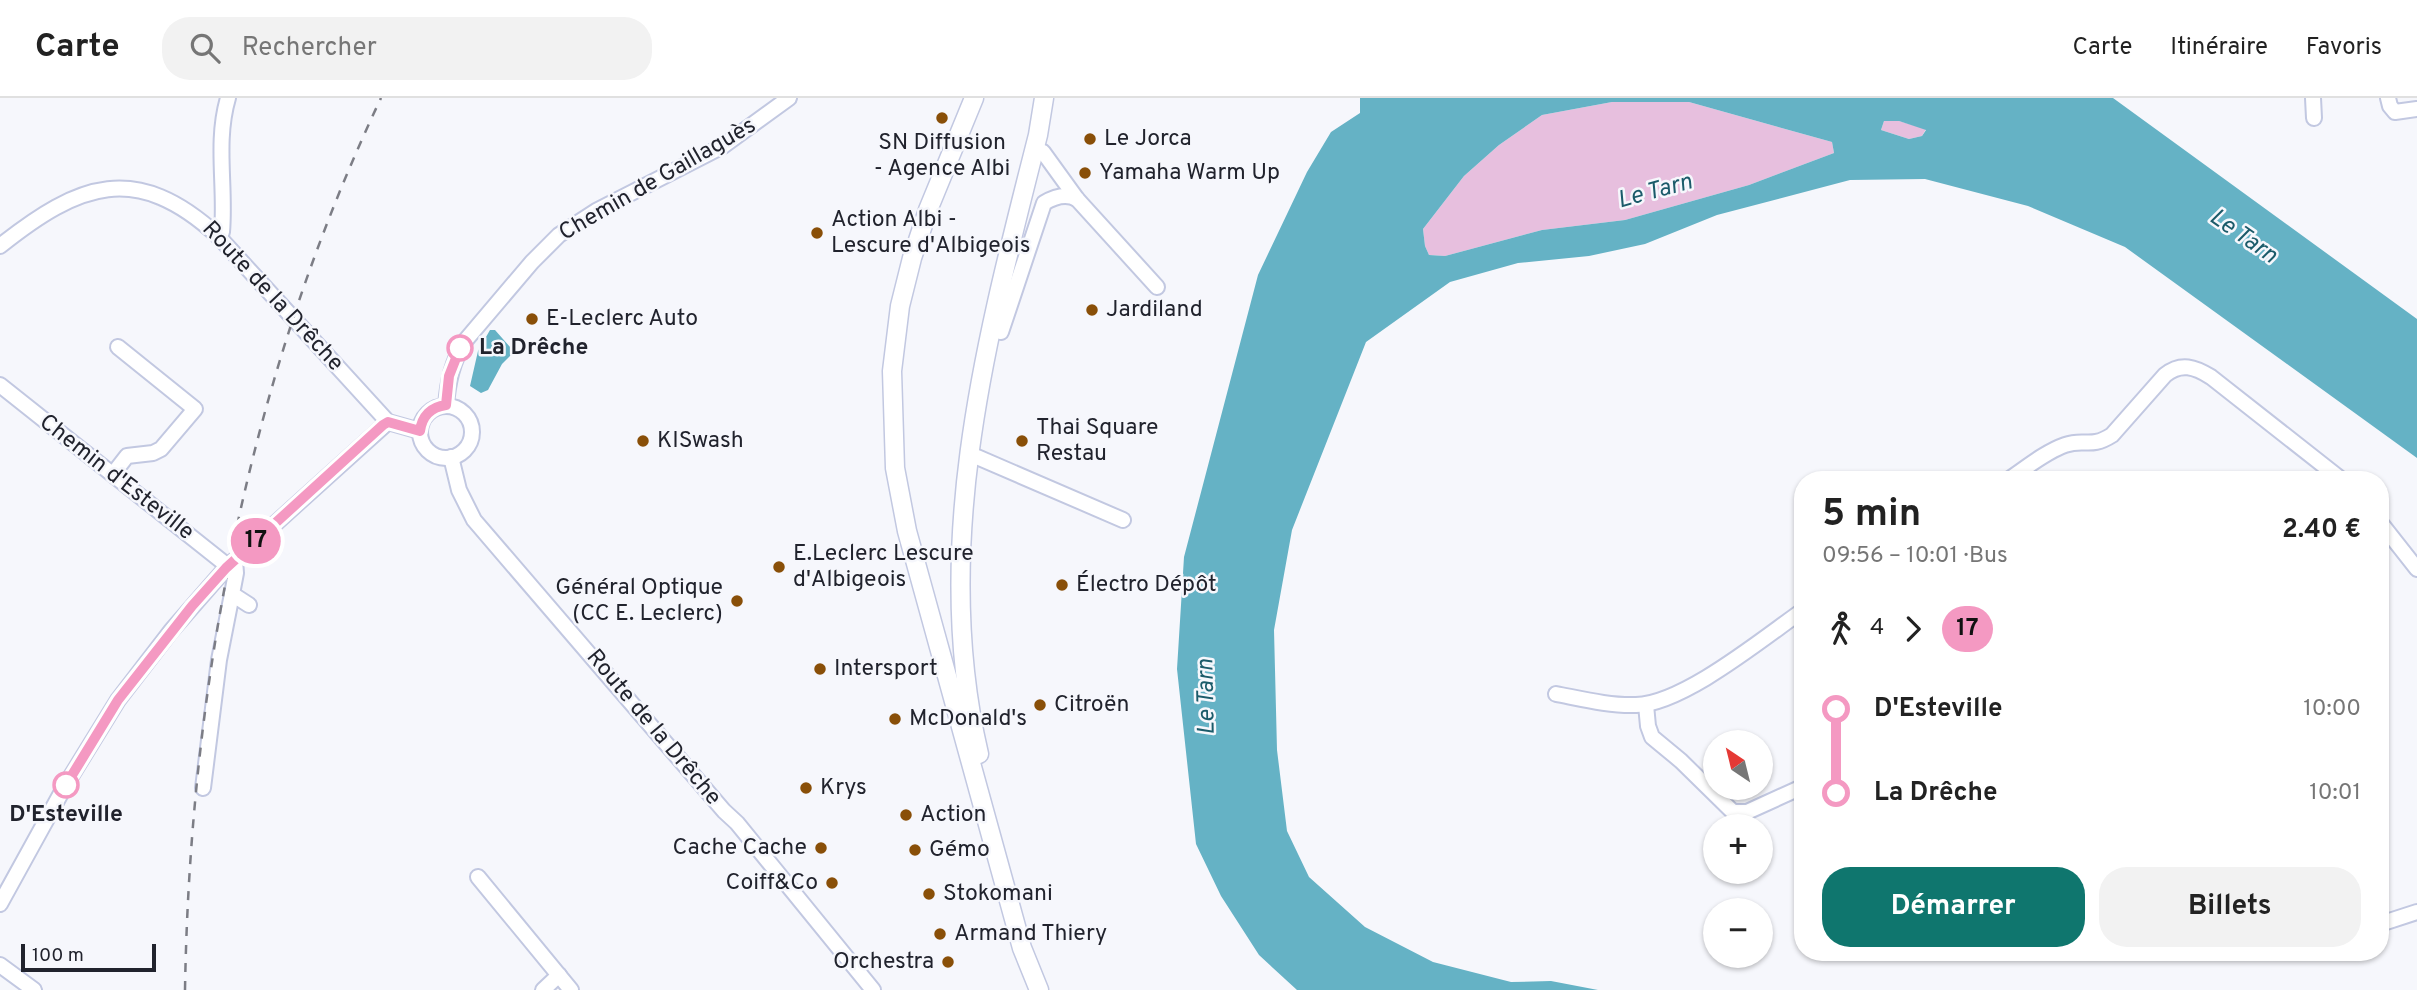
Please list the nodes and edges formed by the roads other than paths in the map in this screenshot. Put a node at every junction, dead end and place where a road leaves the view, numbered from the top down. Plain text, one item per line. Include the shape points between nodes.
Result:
1 (228, 98) edge
2 (974, 98) edge
3 (1044, 98) edge
4 (1051, 98) edge
5 (2313, 98) edge
6 (2388, 98) edge
7 (787, 99) edge
8 (2417, 109) edge
9 (2314, 118) dead end
10 (1043, 152) junction
11 (1058, 172) junction
12 (1077, 199) junction
13 (1044, 203) junction
14 (218, 236) junction
15 (0, 246) edge
16 (1157, 287) dead end
17 (1002, 332) junction
18 (118, 347) dead end
19 (1, 389) edge
20 (446, 405) junction
21 (388, 422) junction
22 (420, 431) junction
23 (451, 457) junction
24 (977, 457) junction
25 (2023, 471) edge
26 (2331, 471) edge
27 (113, 474) junction
28 (1123, 520) dead end
29 (2389, 533) edge
30 (231, 564) junction
31 (2417, 569) edge
32 (232, 594) junction
33 (248, 605) dead end
34 (1794, 616) edge
35 (1556, 694) dead end
36 (1646, 705) junction
37 (984, 774) junction
38 (203, 788) dead end
39 (1794, 791) edge
40 (478, 877) dead end
41 (0, 904) edge
42 (2417, 912) edge
43 (2389, 921) edge
44 (0, 965) edge
45 (559, 975) junction
46 (34, 990) edge
47 (543, 990) edge
48 (571, 990) edge
49 (873, 990) edge
50 (1039, 990) edge
51 (1047, 990) edge

1 - 14 street via 221,152 223,220
2 - 50 main road via 928,210 900,306 892,371 895,468 907,531 1022,948
3 - 37 main road via 982,374 964,491 964,646
4 - 10 main road
5 - 9 street
6 - 8 street via 2395,112
7 - 20 street, Chemin de Gaillaguès via 723,146 596,211 552,241 465,341 449,376
10 - 11 street
10 - 17 main road
11 - 12 street
11 - 13 street
12 - 13 street via 1054,197
12 - 16 street
13 - 17 street
14 - 15 street, Route de la Drêche via 165,197 112,189 57,205
14 - 21 street, Route de la Drêche
17 - 24 main road
18 - 27 street via 195,409 161,449 127,456
19 - 27 street, Chemin d'Esteville
20 - 22 street via 428,413
20 - 23 street via 464,412 472,430 465,449
21 - 22 street
21 - 30 street
22 - 23 street via 424,446 432,453
23 - 49 street, Route de la Drêche via 459,490 474,520 737,823
24 - 28 street
24 - 37 main road via 969,580
25 - 26 street via 2063,446 2098,443 2112,435 2165,375 2181,366 2211,377
27 - 30 street, Chemin d'Esteville
29 - 31 street
30 - 32 street via 236,573
30 - 41 street via 118,700
32 - 33 street
32 - 38 street
34 - 36 street via 1706,677
35 - 36 street
36 - 39 street via 1652,737 1733,812 1747,812
37 - 51 main road
40 - 45 street
42 - 43 street
44 - 46 street
45 - 47 street
45 - 48 street

